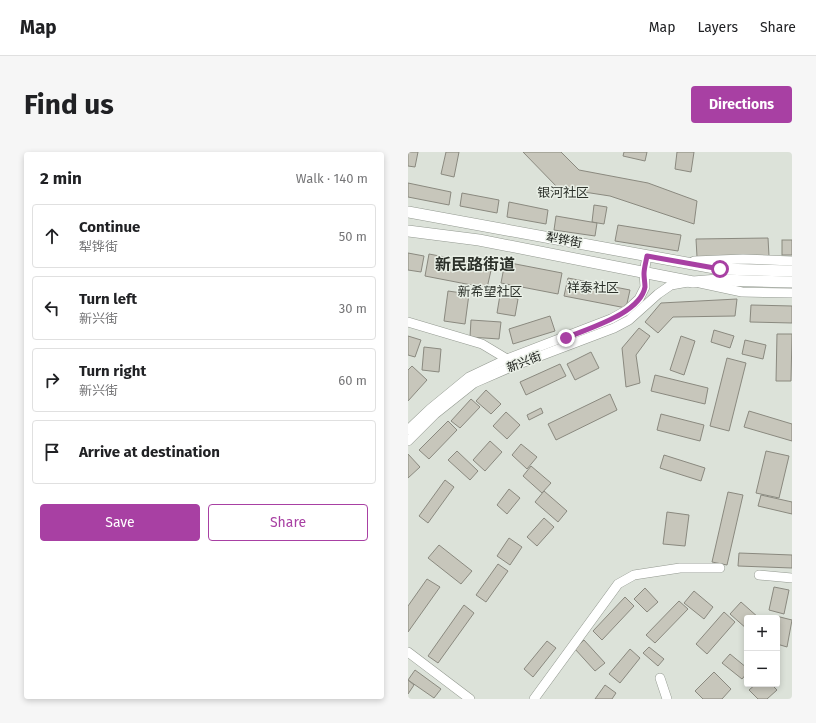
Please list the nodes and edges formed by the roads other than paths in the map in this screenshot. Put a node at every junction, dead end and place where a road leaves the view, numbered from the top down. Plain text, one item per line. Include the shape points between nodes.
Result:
1 (408, 212) edge
2 (408, 231) edge
3 (647, 256) junction
4 (792, 261) edge
5 (681, 262) junction
6 (792, 271) edge
7 (644, 273) junction
8 (719, 275) junction
9 (692, 282) junction
10 (792, 282) edge
11 (792, 293) edge
12 (408, 322) edge
13 (507, 359) junction
14 (408, 430) edge
15 (408, 441) edge
16 (720, 568) dead end
17 (759, 576) dead end
18 (792, 578) edge
19 (408, 652) edge
20 (660, 678) dead end
21 (470, 699) edge
22 (534, 699) edge
23 (667, 699) edge

1 - 3 main road, 犁铧街
2 - 7 main road, 犁铧街 via 479,240
3 - 5 main road, 犁铧街
3 - 7 street, 新兴街
4 - 5 street via 743,259
5 - 8 main road, 犁铧街
6 - 8 main road
7 - 9 main road, 犁铧街
7 - 13 street, 新兴街 via 645,287 639,299 627,310 573,335
8 - 9 main road, 犁铧街
8 - 10 main road
9 - 11 street, 新兴街 via 742,292
9 - 15 street, 新兴街 via 671,285 629,320 614,328 474,383 435,414
12 - 13 street via 482,344
13 - 14 street, 新兴街 via 469,377
16 - 22 street via 680,568 634,576 618,584
17 - 18 street
19 - 21 street
20 - 23 street

